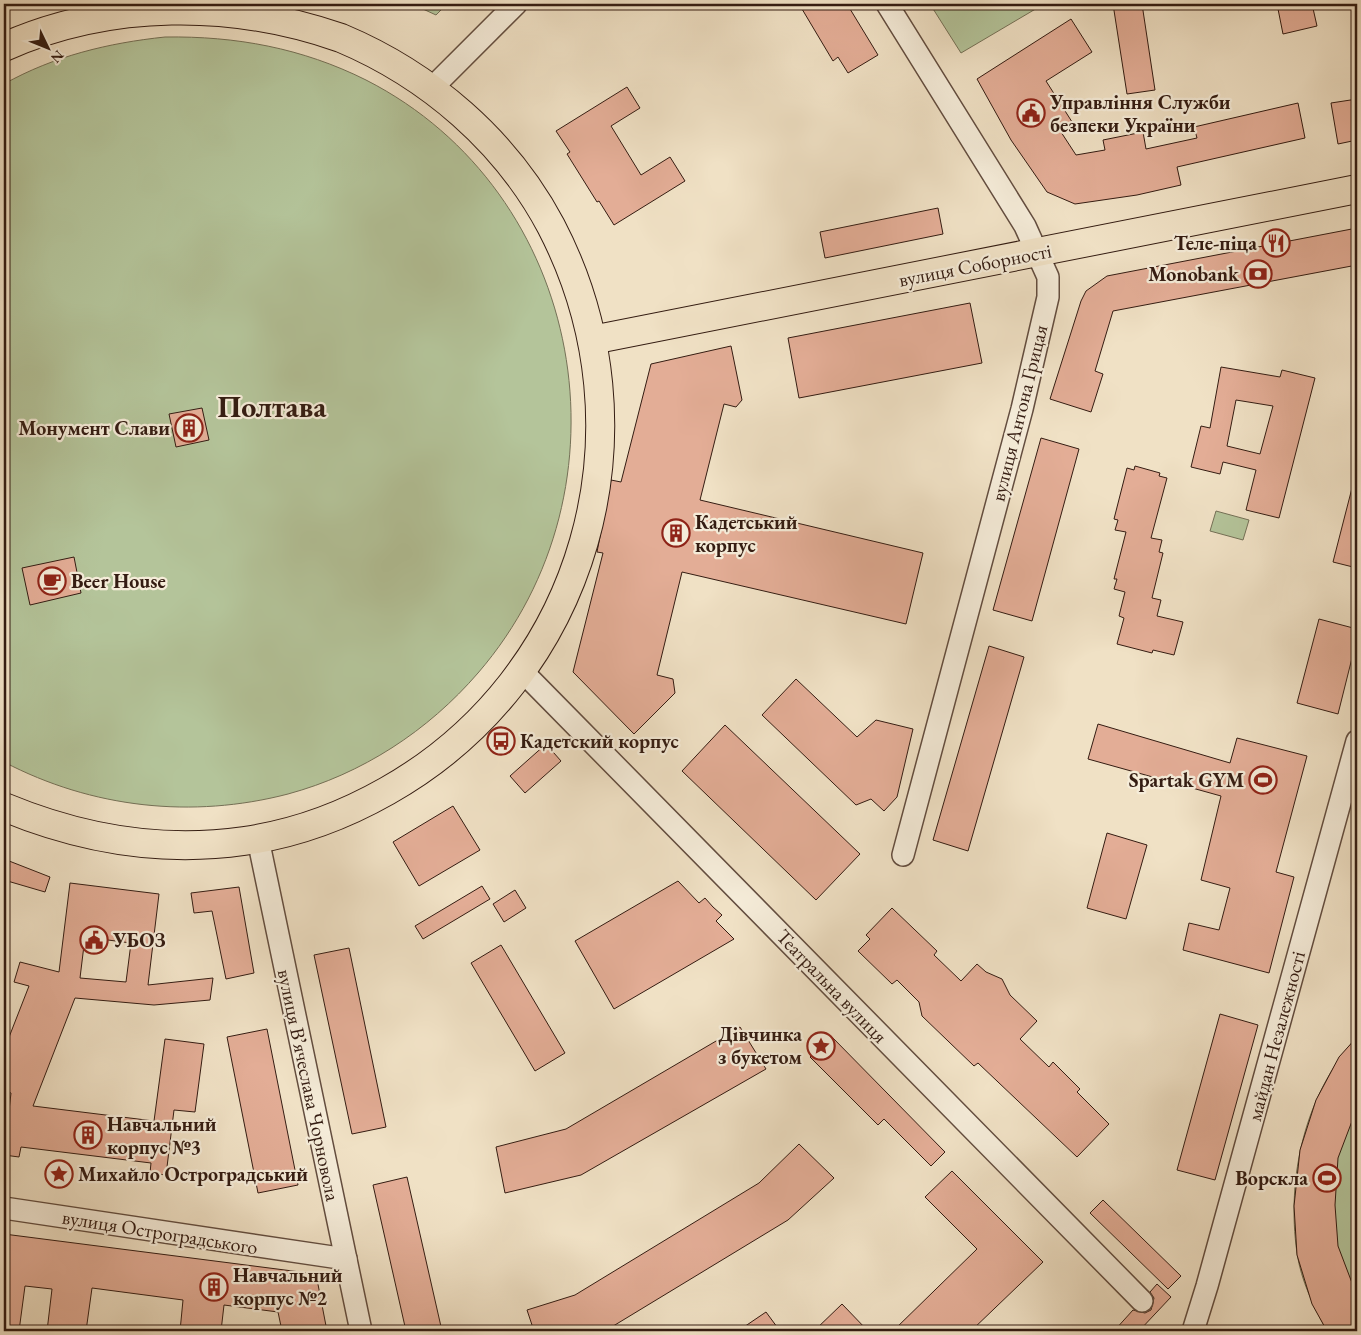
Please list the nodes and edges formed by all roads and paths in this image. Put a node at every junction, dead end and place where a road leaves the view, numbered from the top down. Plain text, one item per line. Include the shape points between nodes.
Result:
1 (516, 4) edge
2 (887, 4) edge
3 (107, 9) edge
4 (4, 47) edge
5 (431, 88) junction
6 (1357, 189) edge
7 (1038, 252) junction
8 (592, 340) junction
9 (522, 671) junction
10 (1357, 741) edge
11 (4, 807) edge
12 (258, 839) junction
13 (903, 855) dead end
14 (4, 1208) edge
15 (346, 1259) junction
16 (1142, 1301) dead end
17 (360, 1331) edge
18 (1193, 1331) edge

1 - 5 street
2 - 7 street, вулиця Антона Грицая
3 - 4 main road
3 - 5 main road via 236,9 267,15 328,32 358,45
5 - 8 main road via 486,137 532,194 560,243
6 - 7 main road, вулиця Соборності
7 - 8 main road, вулиця Соборності
7 - 13 street, вулиця Антона Грицая via 1048,277 1048,297 1022,409
8 - 9 main road via 601,417 591,518 569,585 554,618
9 - 12 main road via 460,740 406,780 333,817
9 - 16 street, Театральна вулиця
10 - 18 street, майдан Незалежності
11 - 12 main road via 60,828 120,842 200,846
12 - 15 street, вулиця Вʼячеслава Чорновола
14 - 15 street, вулиця Остроградського
15 - 17 street, вулиця Вʼячеслава Чорновола

